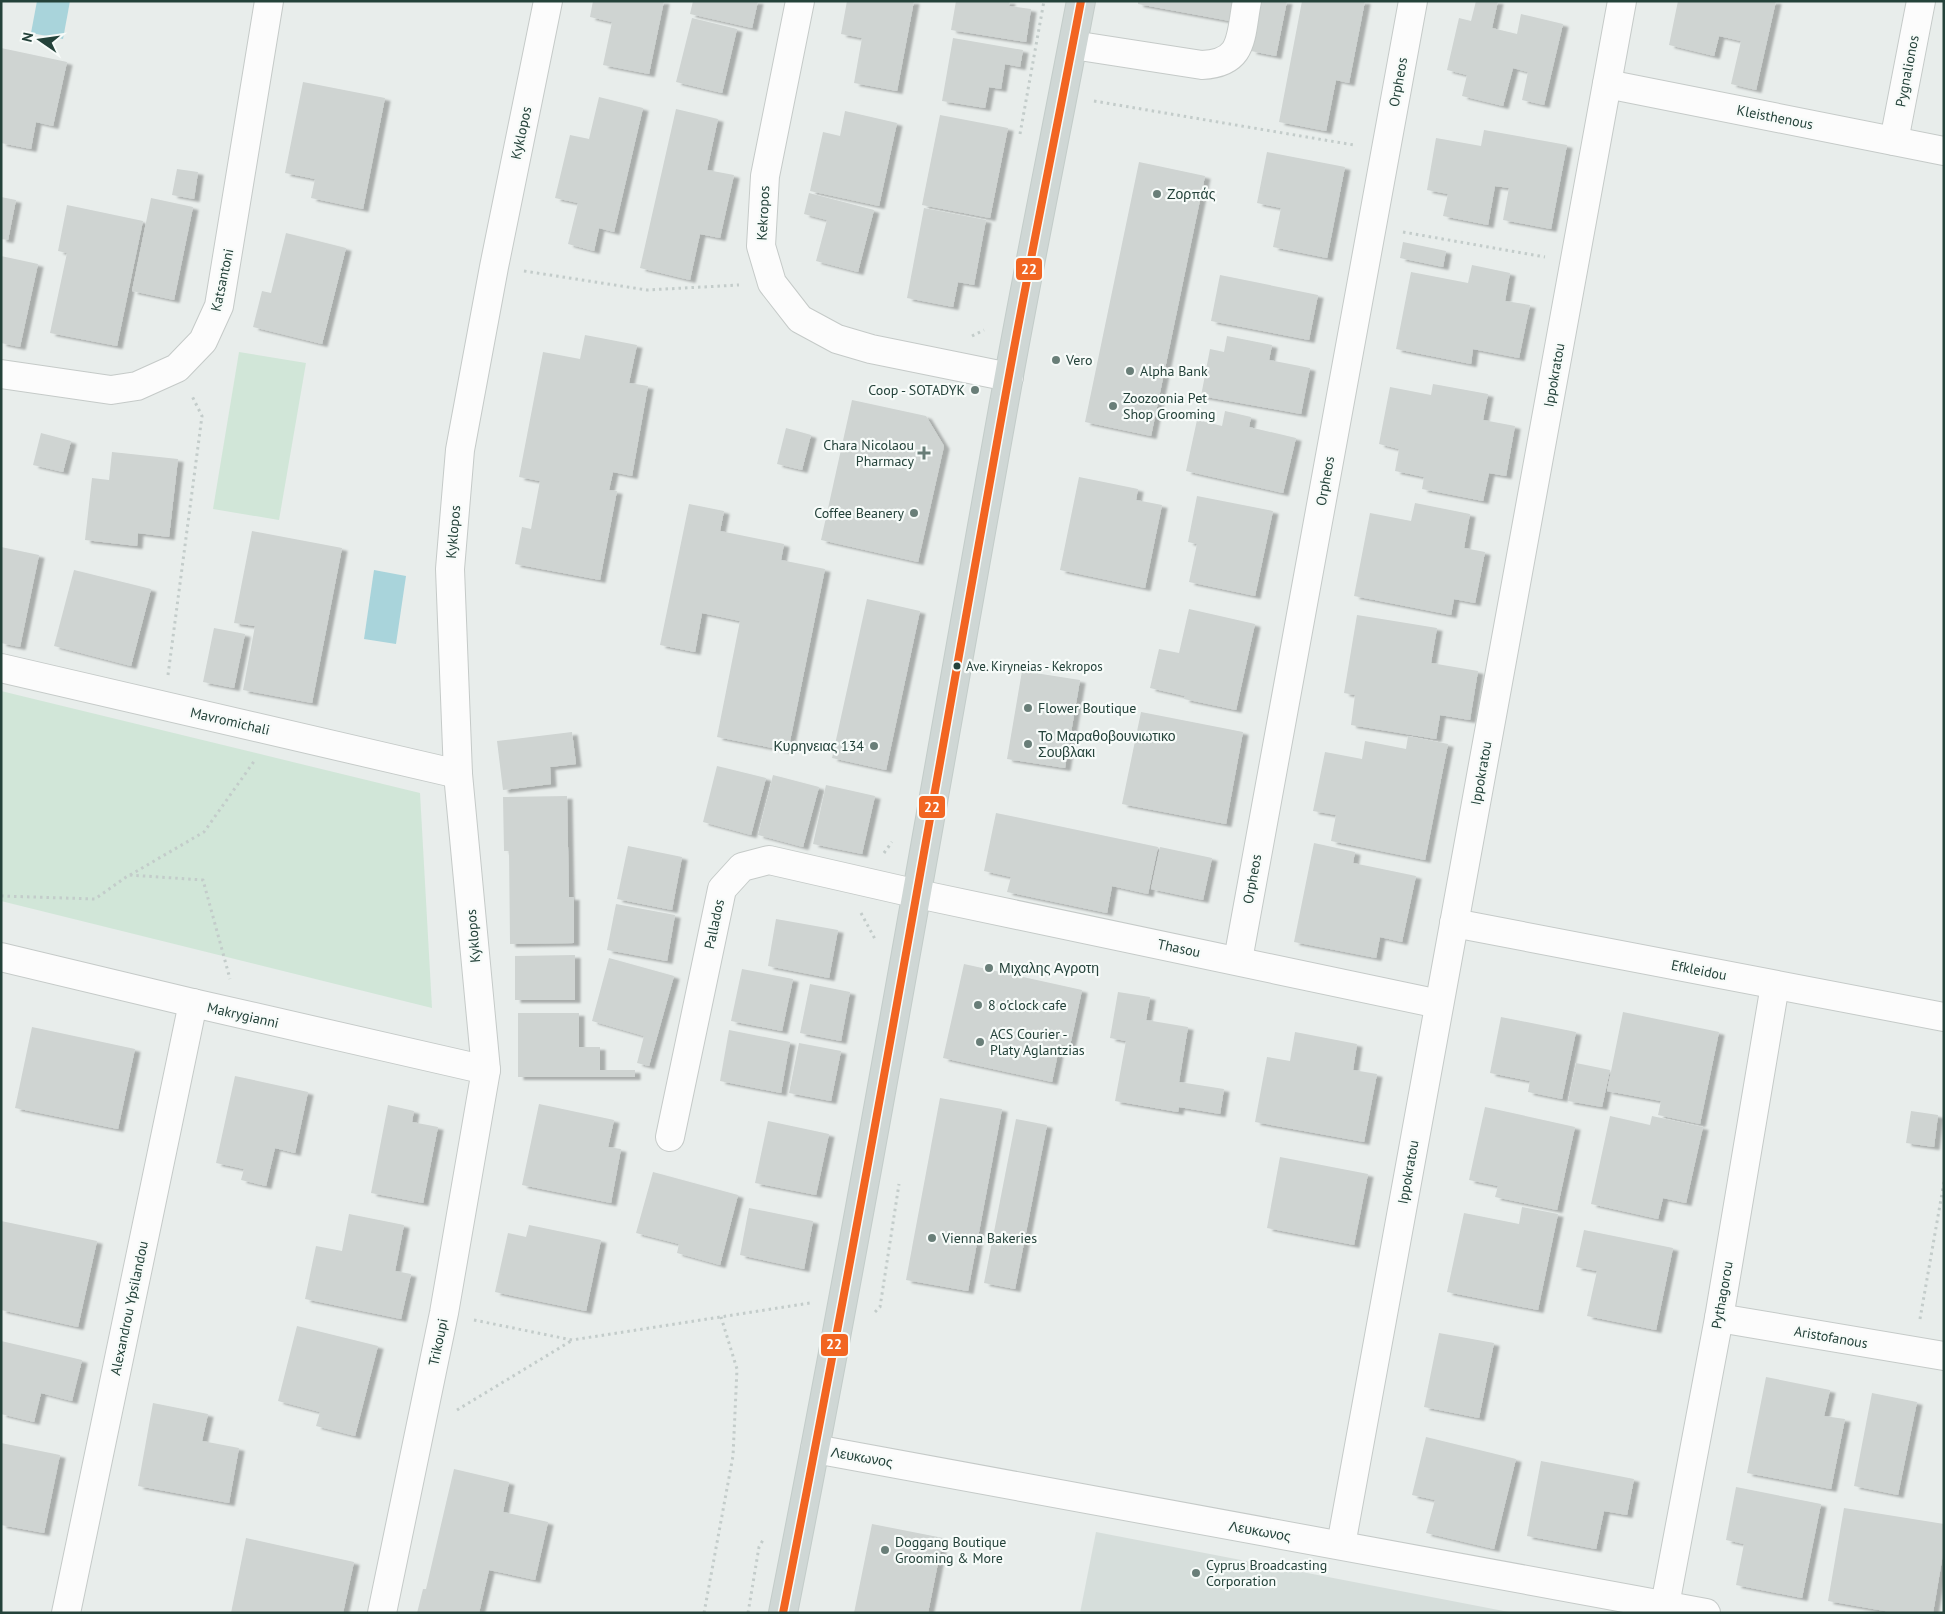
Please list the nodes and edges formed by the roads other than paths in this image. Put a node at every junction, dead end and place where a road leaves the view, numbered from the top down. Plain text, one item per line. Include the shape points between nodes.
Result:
1 (269, 1) edge
2 (548, 1) edge
3 (800, 1) edge
4 (1082, 1) edge
5 (1247, 1) edge
6 (1413, 1) edge
7 (1622, 1) edge
8 (1921, 1) edge
9 (1073, 45) junction
10 (1607, 84) junction
11 (1894, 141) junction
12 (1944, 151) edge
13 (1, 374) edge
14 (1009, 377) junction
15 (1, 668) edge
16 (458, 774) junction
17 (918, 894) junction
18 (1454, 923) junction
19 (1, 957) edge
20 (1238, 960) junction
21 (1775, 985) junction
22 (193, 1003) junction
23 (1439, 1004) junction
24 (1944, 1017) edge
25 (486, 1070) junction
26 (670, 1137) dead end
27 (1718, 1318) junction
28 (1944, 1356) edge
29 (815, 1448) junction
30 (1341, 1546) junction
31 (1665, 1605) junction
32 (66, 1613) edge
33 (382, 1613) edge
34 (783, 1613) edge
35 (1706, 1613) edge

1 - 13 street, Katsantoni via 219,306 203,341 177,368 137,386 111,390
2 - 16 street, Kyklopos via 460,450 450,569
3 - 14 street, Kekropos via 765,176 761,246 772,283 800,319 837,339 870,350
4 - 9 main road
5 - 9 street via 1237,50 1216,64 1202,65
6 - 20 street, Orpheos
7 - 10 street, Ippokratou
8 - 11 street, Pygnalionos
9 - 14 main road
10 - 11 street, Kleisthenous
10 - 18 street, Ippokratou
11 - 12 street, Kleisthenous
14 - 17 main road
15 - 16 street, Mavromichali
16 - 25 street, Kyklopos
17 - 20 street, Thasou
17 - 26 street, Pallados via 769,860 742,867 722,888
17 - 29 main road
18 - 21 street, Efkleidou
18 - 23 street, Ippokratou
19 - 22 street, Makrygianni
20 - 23 street, Thasou
21 - 24 street, Efkleidou
21 - 27 street, Pythagorou
22 - 25 street, Makrygianni
22 - 32 street, Alexandrou Ypsilandou
23 - 30 street, Ippokratou
25 - 33 street, Trikoupi via 444,1313
27 - 28 street, Aristofanous
27 - 31 street, Pythagorou
29 - 30 street, Λευκωνος
29 - 34 main road
30 - 31 street, Λευκωνος
31 - 35 street, Λευκωνος

